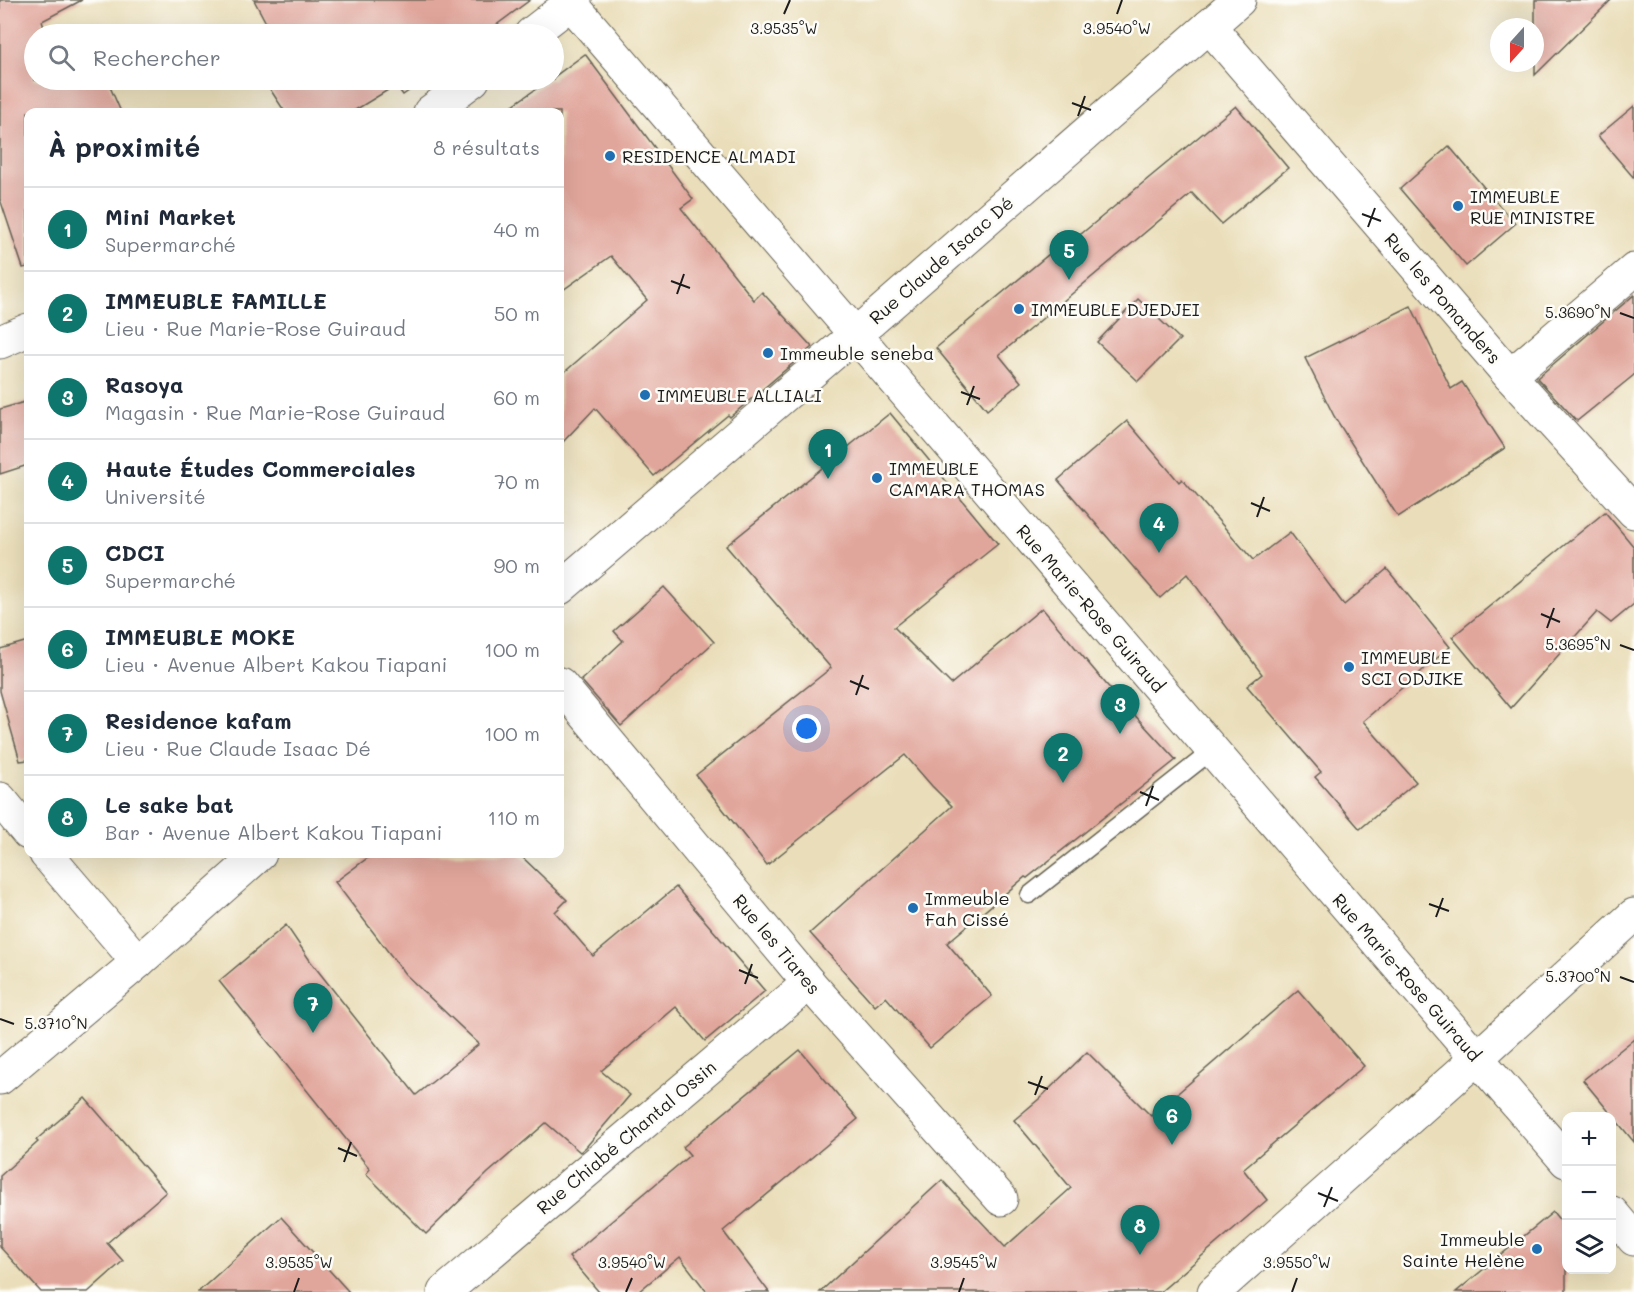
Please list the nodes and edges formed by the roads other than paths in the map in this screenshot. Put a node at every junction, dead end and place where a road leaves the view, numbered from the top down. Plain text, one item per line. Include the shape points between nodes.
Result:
1 (1239, 0) edge
2 (571, 1) edge
3 (543, 24) edge
4 (1209, 26) junction
5 (460, 90) edge
6 (435, 108) edge
7 (1634, 270) edge
8 (24, 332) edge
9 (856, 334) junction
10 (0, 342) edge
11 (1510, 376) junction
12 (1634, 512) edge
13 (564, 585) edge
14 (564, 689) edge
15 (1213, 750) junction
16 (0, 799) edge
17 (24, 828) edge
18 (49, 858) edge
19 (255, 858) edge
20 (1029, 895) dead end
21 (1634, 915) edge
22 (138, 962) junction
23 (809, 983) junction
24 (1477, 1058) junction
25 (0, 1078) edge
26 (1562, 1156) edge
27 (1001, 1199) dead end
28 (1616, 1219) edge
29 (1634, 1239) edge
30 (456, 1288) edge
31 (1214, 1292) edge

1 - 4 street, Rue Claude Isaac Dé
2 - 3 street
2 - 9 street, Rue Marie-Rose Guiraud
4 - 9 street, Rue Claude Isaac Dé
4 - 11 street, Rue les Pomanders
5 - 6 street
7 - 11 street
8 - 10 street
9 - 13 street, Rue Claude Isaac Dé
9 - 15 street, Rue Marie-Rose Guiraud
11 - 12 street, Rue les Pomanders
14 - 23 street, Rue les Tiares
15 - 20 lane
15 - 24 street, Rue Marie-Rose Guiraud
16 - 17 street
18 - 22 street
19 - 22 street
21 - 24 street
22 - 25 street
23 - 27 street, Rue les Tiares
23 - 30 street, Rue Chiabé Chantal Ossin
24 - 26 street, Rue Marie-Rose Guiraud
24 - 31 street
28 - 29 street

